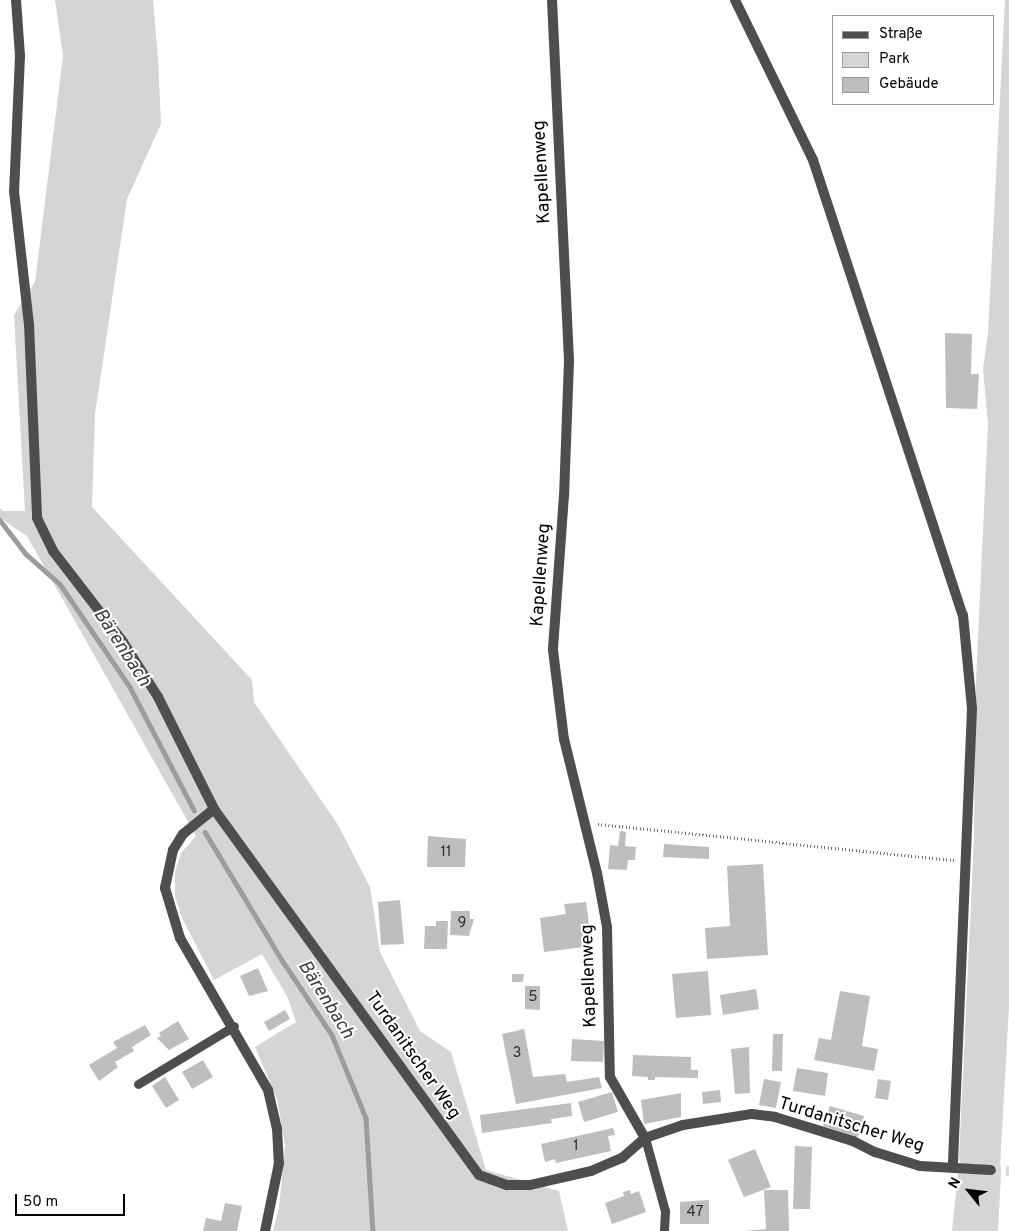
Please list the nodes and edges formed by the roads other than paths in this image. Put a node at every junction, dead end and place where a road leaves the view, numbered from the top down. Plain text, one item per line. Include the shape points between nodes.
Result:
1 (16, 0) edge
2 (552, 0) edge
3 (735, 0) edge
4 (214, 809) junction
5 (234, 1026) junction
6 (138, 1084) dead end
7 (645, 1138) junction
8 (953, 1167) junction
9 (991, 1170) tunnel mouth
10 (265, 1231) edge
11 (664, 1231) edge

1 - 4 street, Turdanitscher Weg via 20,56 14,191 29,324 37,518 53,551 123,642 158,697
2 - 7 street, Kapellenweg via 569,361 553,650 564,739 607,927 610,1077
3 - 8 street via 813,160 963,615 972,709
4 - 5 street via 178,842 167,867 165,888 180,938
4 - 7 street, Turdanitscher Weg via 479,1175 507,1186 530,1186 591,1171 622,1158
5 - 6 lane
5 - 10 street via 268,1090 277,1128 279,1163
7 - 8 street, Turdanitscher Weg via 682,1125 752,1114 775,1117 920,1166
7 - 11 lane via 664,1211
8 - 9 street, Turdanitscher Weg

